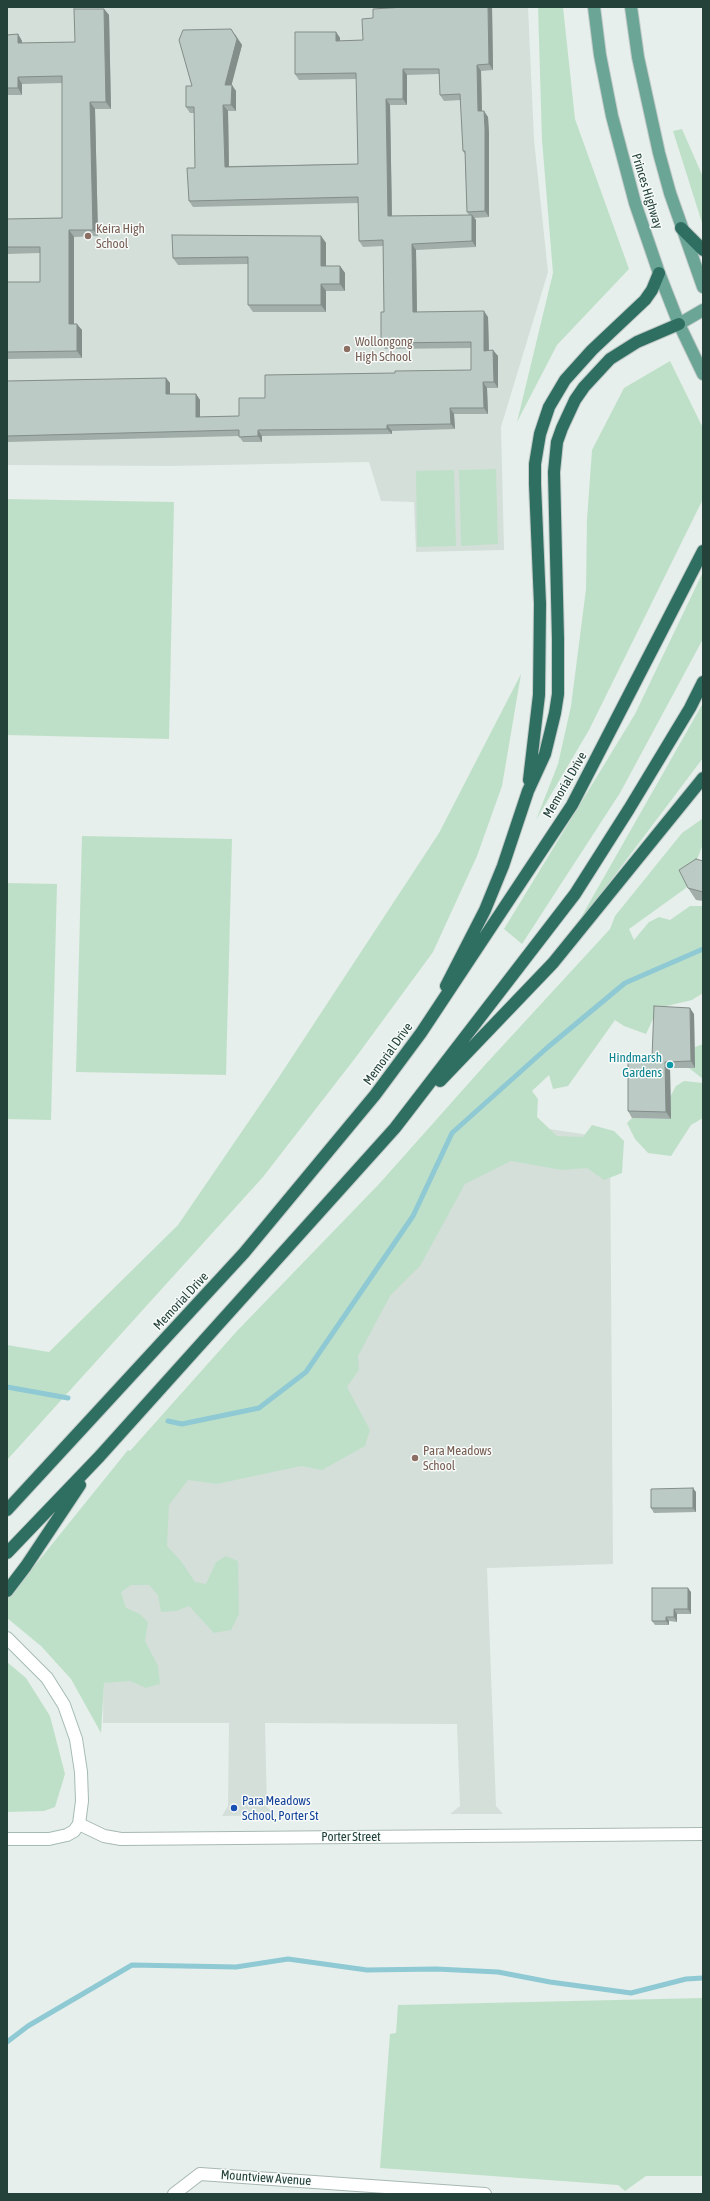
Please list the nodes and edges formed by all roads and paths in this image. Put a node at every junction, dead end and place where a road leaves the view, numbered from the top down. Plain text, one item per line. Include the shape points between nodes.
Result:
1 (594, 7) edge
2 (631, 7) edge
3 (681, 228) junction
4 (703, 250) edge
5 (659, 273) junction
6 (703, 287) edge
7 (703, 310) edge
8 (679, 324) junction
9 (703, 374) edge
10 (703, 551) edge
11 (703, 682) edge
12 (703, 778) edge
13 (528, 792) junction
14 (421, 1033) junction
15 (395, 1128) junction
16 (75, 1435) junction
17 (98, 1458) junction
18 (7, 1498) edge
19 (7, 1510) edge
20 (7, 1553) edge
21 (7, 1591) edge
22 (7, 1638) edge
23 (79, 1824) junction
24 (703, 1834) edge
25 (7, 1839) edge
26 (174, 2194) edge
27 (485, 2194) edge

1 - 5 main road, Princes Highway via 612,116 631,191
2 - 3 main road, Princes Highway via 649,114
3 - 4 highway
3 - 6 main road, Princes Highway
5 - 8 main road, Princes Highway
5 - 13 highway via 645,300 592,350 565,380 549,407 540,434 534,484 540,604 539,695
7 - 8 main road
8 - 9 main road, Princes Highway
8 - 13 highway via 638,342 610,359 581,391 562,428 556,448 554,472 558,694 545,754
10 - 14 highway, Memorial Drive via 572,805
11 - 15 highway via 629,810 575,894
12 - 15 highway via 553,963
13 - 14 highway via 520,820 485,910
14 - 16 highway, Memorial Drive via 375,1095 249,1248
15 - 17 highway
16 - 18 highway
16 - 19 highway, Memorial Drive
17 - 20 highway
17 - 21 highway
22 - 23 street via 48,1678 71,1720 81,1772 82,1811
23 - 24 street, Porter Street via 104,1836 121,1839
23 - 25 street via 74,1831 58,1838
26 - 27 street, Mountview Avenue via 200,2174

